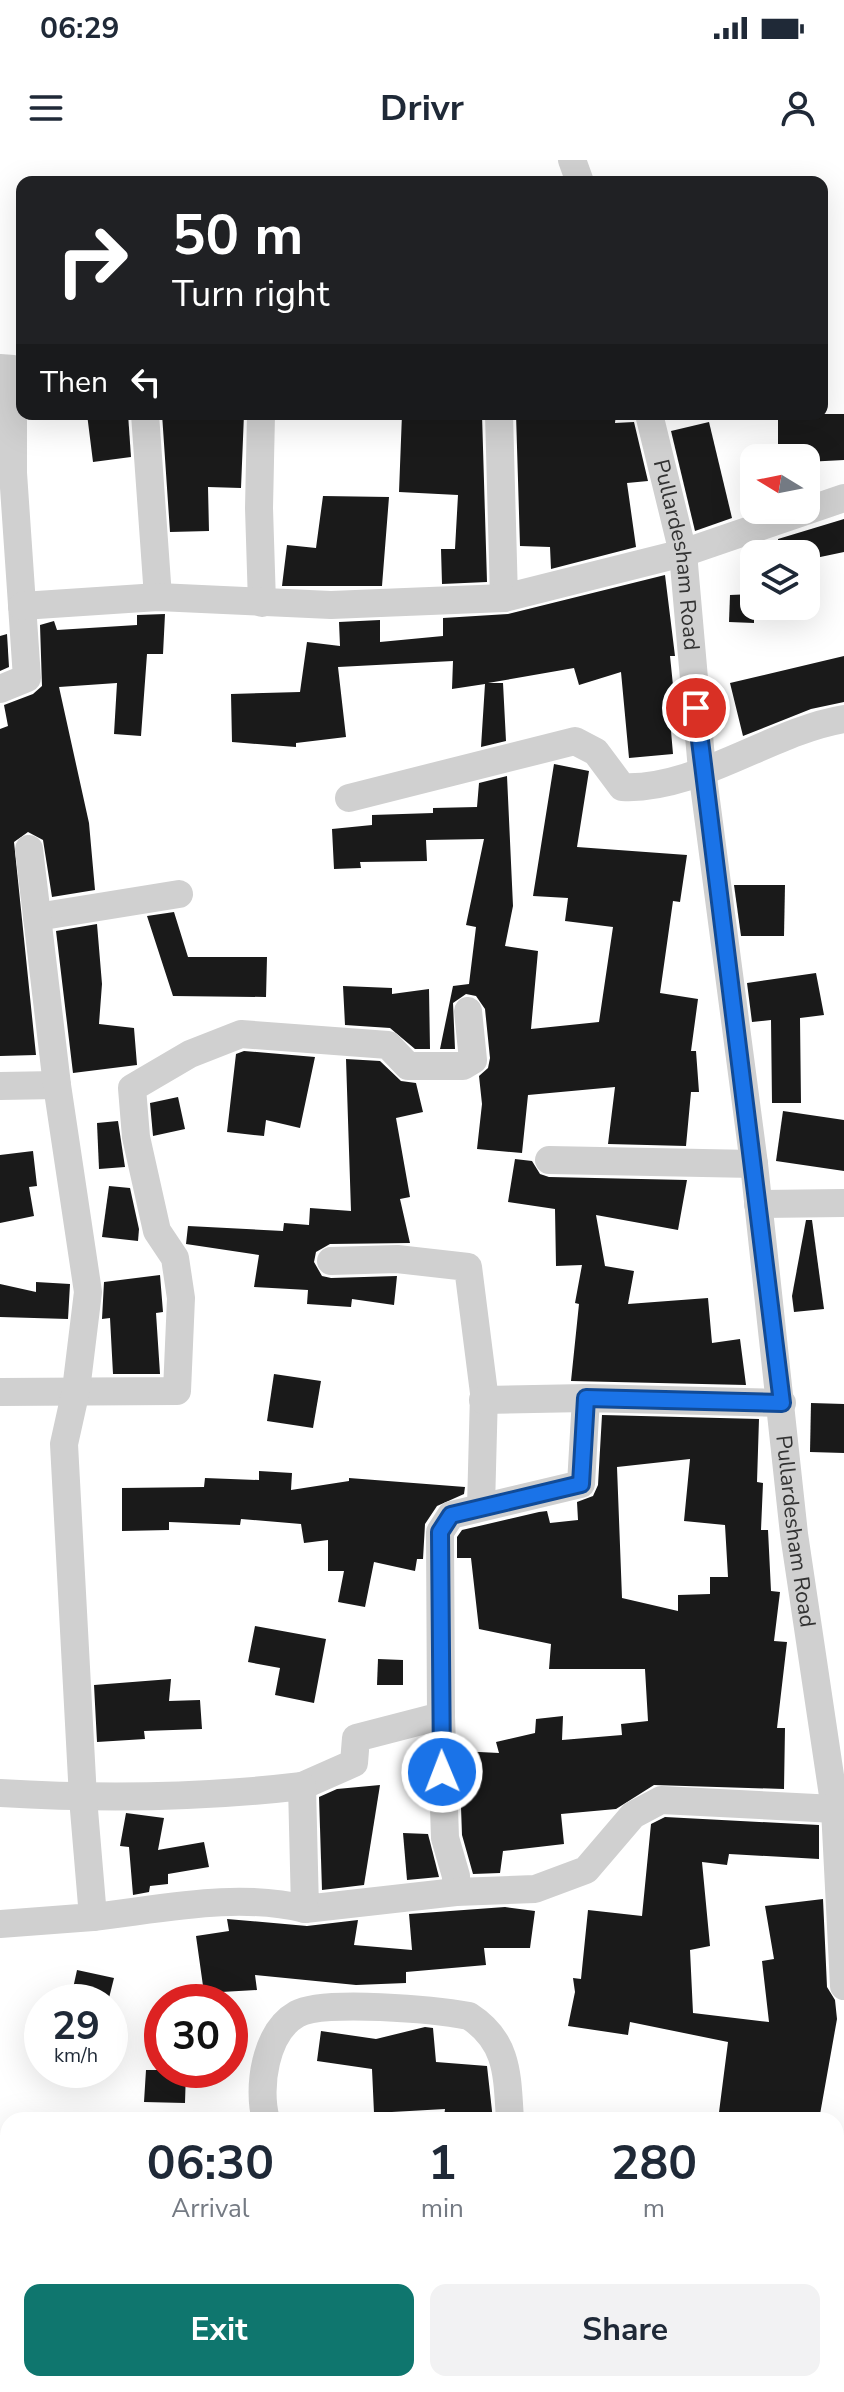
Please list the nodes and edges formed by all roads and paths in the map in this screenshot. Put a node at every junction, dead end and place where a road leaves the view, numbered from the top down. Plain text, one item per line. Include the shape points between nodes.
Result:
1 (0, 368) edge
2 (145, 420) edge
3 (261, 420) edge
4 (499, 420) edge
5 (650, 420) edge
6 (844, 498) edge
7 (683, 553) junction
8 (158, 597) junction
9 (504, 598) junction
10 (262, 603) junction
11 (22, 606) junction
12 (0, 689) edge
13 (844, 719) edge
14 (702, 770) junction
15 (349, 798) dead end
16 (29, 849) dead end
17 (179, 894) dead end
18 (37, 917) junction
19 (468, 1011) dead end
20 (57, 1085) junction
21 (0, 1086) edge
22 (549, 1160) dead end
23 (754, 1164) junction
24 (844, 1203) edge
25 (758, 1204) junction
26 (331, 1261) dead end
27 (76, 1390) junction
28 (0, 1392) edge
29 (586, 1398) junction
30 (483, 1400) junction
31 (782, 1403) junction
32 (481, 1507) junction
33 (441, 1716) junction
34 (302, 1786) junction
35 (0, 1793) edge
36 (83, 1798) junction
37 (837, 1798) edge
38 (456, 1892) junction
39 (305, 1909) junction
40 (93, 1917) junction
41 (0, 1924) edge
42 (844, 1986) edge
43 (264, 2112) edge
44 (509, 2112) edge

1 - 11 street via 13,369
2 - 8 street
3 - 10 street
4 - 9 street
5 - 7 street, Pullardesham Road
6 - 7 street
7 - 9 street
7 - 14 street, Pullardesham Road
8 - 10 street
8 - 11 street
9 - 10 street
11 - 12 street via 27,678
13 - 14 street
14 - 15 street via 622,787 596,752 575,741
14 - 23 street, Pullardesham Road
16 - 18 street
17 - 18 street
18 - 20 street
19 - 27 street via 473,1060 463,1066 408,1066 388,1045 241,1034 190,1054 132,1088 136,1137 157,1231 175,1258 181,1298 177,1391
20 - 21 street
20 - 27 street via 88,1292
22 - 23 street
23 - 25 street, Pullardesham Road
24 - 25 street
25 - 31 street, Pullardesham Road
26 - 30 street via 397,1259 468,1267
27 - 28 street
27 - 36 street via 64,1444
29 - 30 street
29 - 31 street
29 - 32 street via 581,1484
30 - 32 street
31 - 37 street, Pullardesham Road via 794,1534
32 - 33 street via 451,1515 440,1532
33 - 34 street via 356,1738 354,1763
33 - 38 street via 445,1838
34 - 36 street
34 - 39 street
35 - 36 street
36 - 40 street
37 - 38 street via 661,1800 633,1815 586,1870 535,1889
37 - 42 street, Pullardesham Road
38 - 39 street
39 - 40 street via 214,1902
40 - 41 street
43 - 44 street via 264,2070 275,2037 296,2014 325,2006 469,2016 489,2029 501,2050

